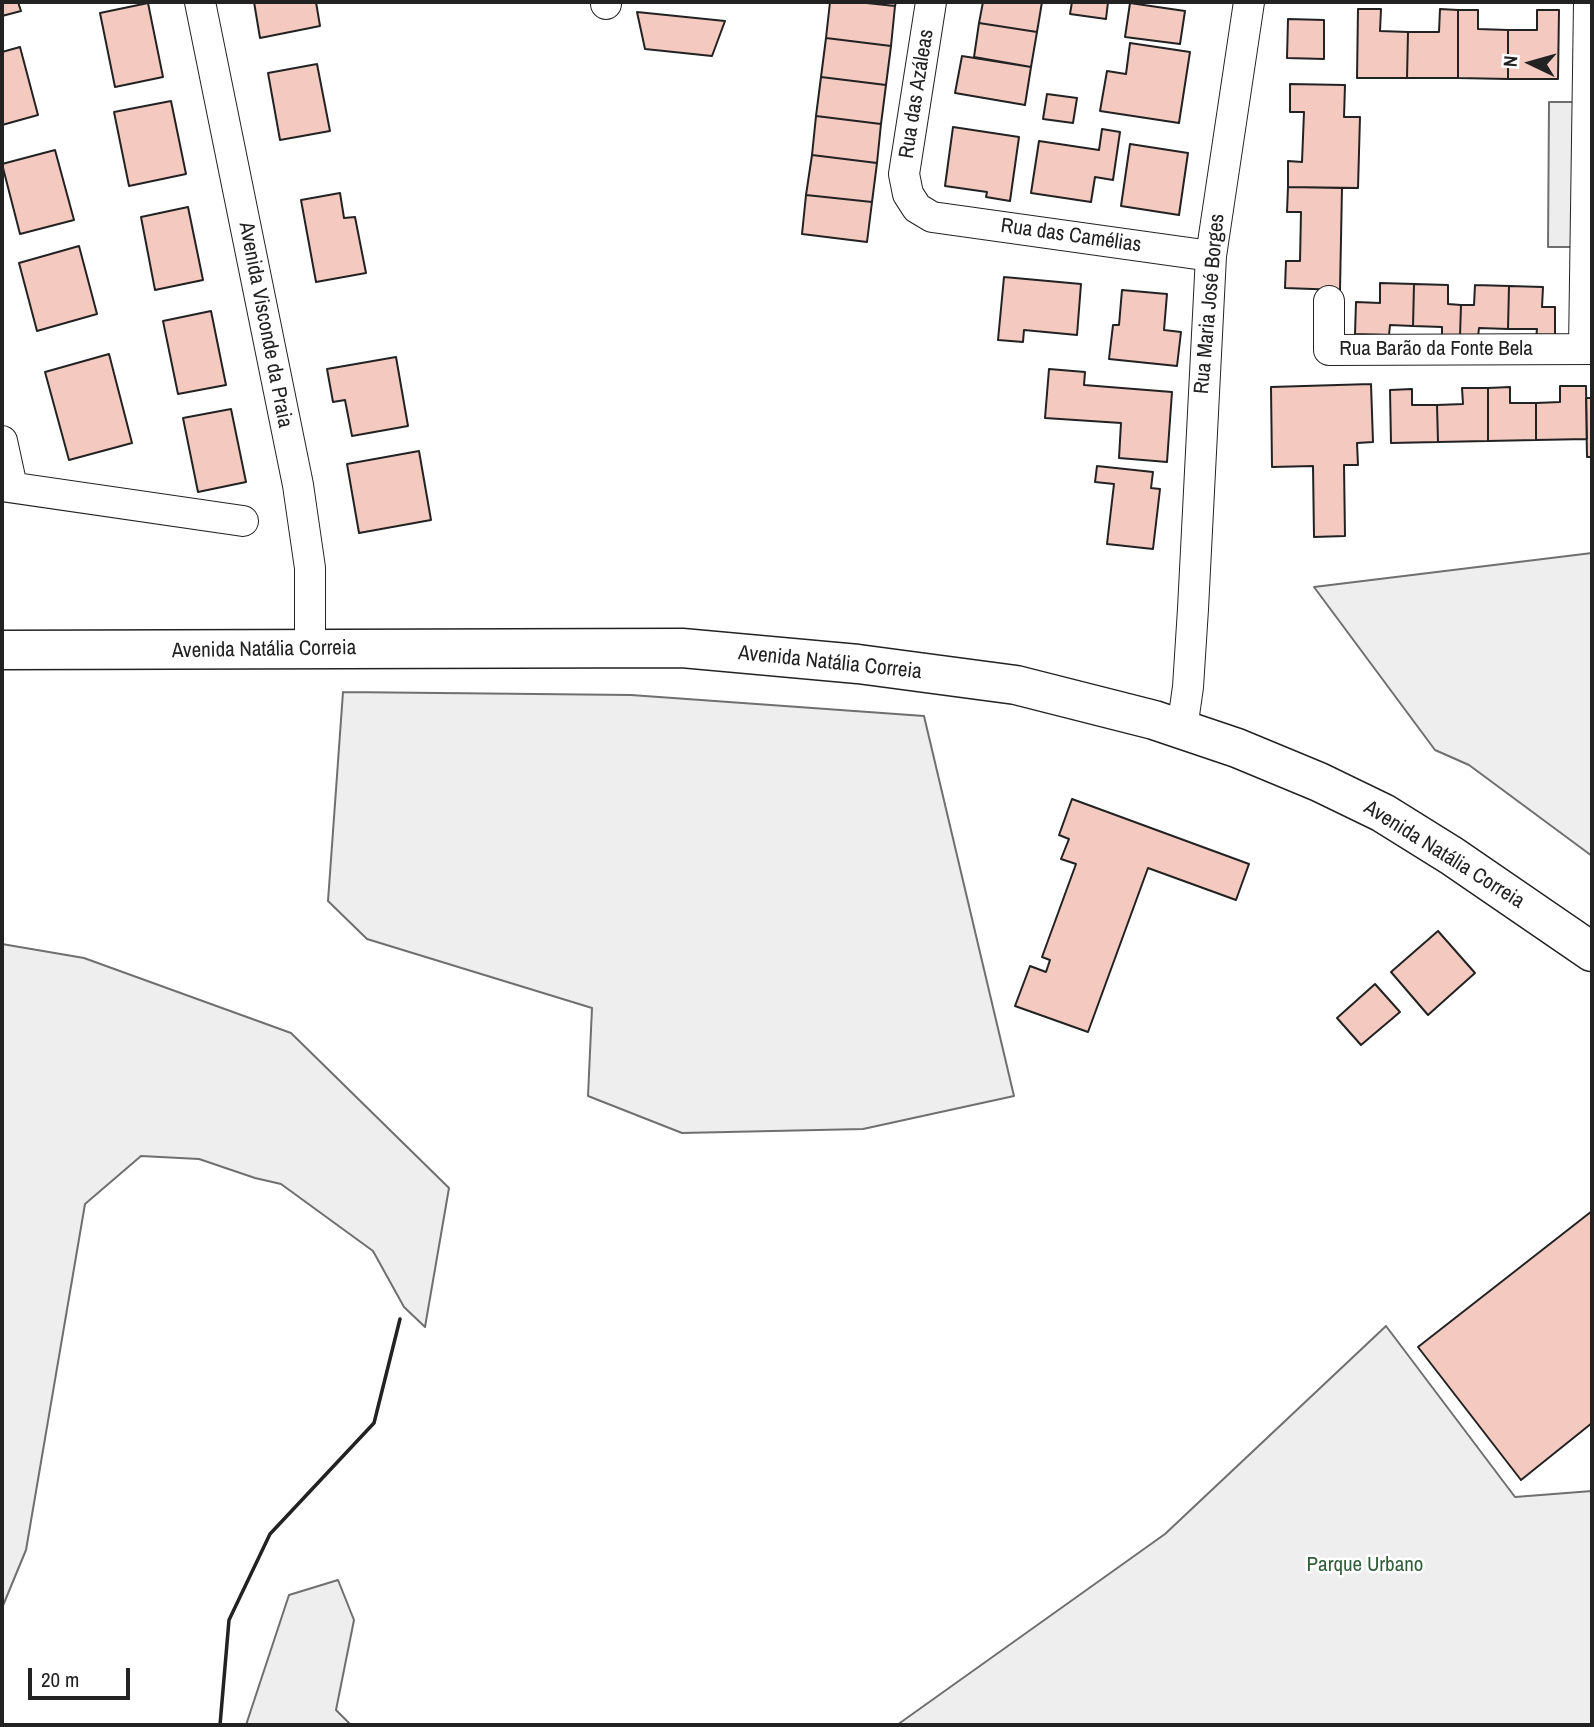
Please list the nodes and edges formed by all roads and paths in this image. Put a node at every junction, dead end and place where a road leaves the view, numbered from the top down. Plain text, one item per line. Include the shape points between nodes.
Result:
1 (200, 2) edge
2 (932, 2) edge
3 (1249, 2) edge
4 (1590, 2) edge
5 (932, 217) joint
6 (1211, 256) junction
7 (1329, 301) dead end
8 (1588, 349) edge
9 (2, 442) edge
10 (7, 486) edge
11 (243, 521) dead end
12 (2, 650) edge
13 (310, 650) junction
14 (1182, 729) junction
15 (1592, 952) edge

1 - 13 street, Avenida Visconde da Praia via 298,485 310,568
2 - 5 street, Rua das Azáleas via 904,174 917,208
3 - 6 street, Rua Maria José Borges
4 - 8 street
5 - 6 street, Rua das Camélias
6 - 14 street, Rua Maria José Borges via 1193,609
7 - 8 street, Rua Barão da Fonte Bela via 1329,350
9 - 10 street
10 - 11 street
12 - 13 street, Avenida Natália Correia
13 - 14 street, Avenida Natália Correia via 709,650 1016,685
14 - 15 street, Avenida Natália Correia via 1296,772 1383,813

